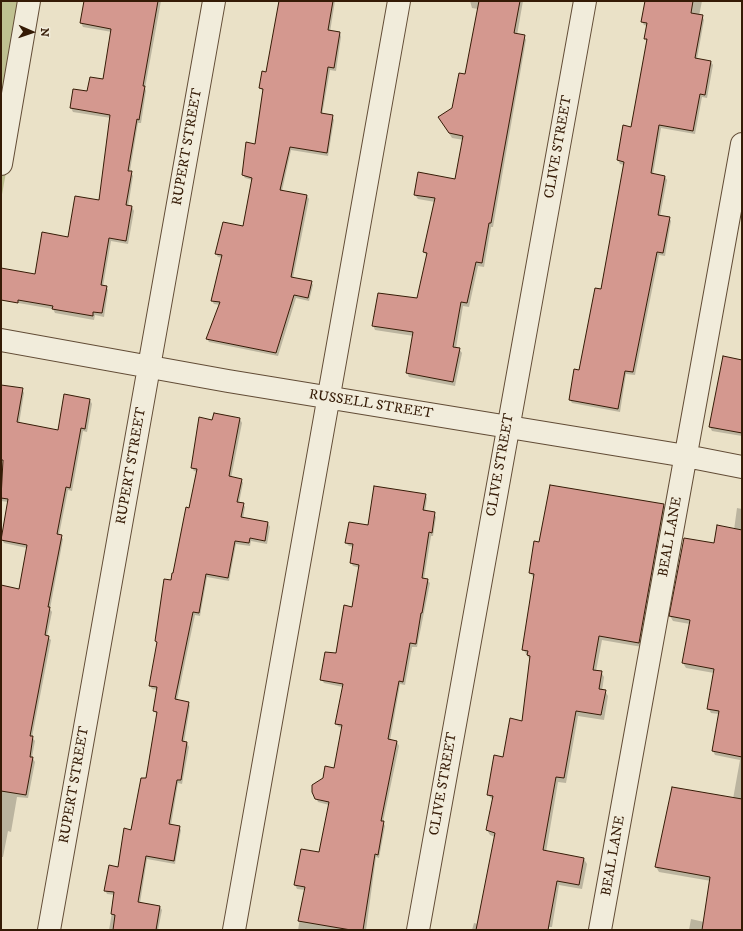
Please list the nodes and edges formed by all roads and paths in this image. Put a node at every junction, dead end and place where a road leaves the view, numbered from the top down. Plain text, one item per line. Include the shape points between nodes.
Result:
1 (29, 1) edge
2 (214, 1) edge
3 (399, 1) edge
4 (585, 1) edge
5 (742, 144) edge
6 (1, 164) edge
7 (1, 340) edge
8 (149, 367) junction
9 (328, 398) junction
10 (508, 428) junction
11 (686, 456) junction
12 (742, 467) edge
13 (49, 930) edge
14 (234, 930) edge
15 (418, 930) edge
16 (600, 930) edge

1 - 6 street
2 - 8 street, RUPERT STREET
3 - 9 street
4 - 10 street, CLIVE STREET
5 - 11 street, BEAL LANE
7 - 8 street, RUSSELL STREET
8 - 9 street, RUSSELL STREET
8 - 13 street, RUPERT STREET
9 - 10 street, RUSSELL STREET
9 - 14 street
10 - 11 street, RUSSELL STREET
10 - 15 street, CLIVE STREET
11 - 12 street, RUSSELL STREET
11 - 16 street, BEAL LANE

